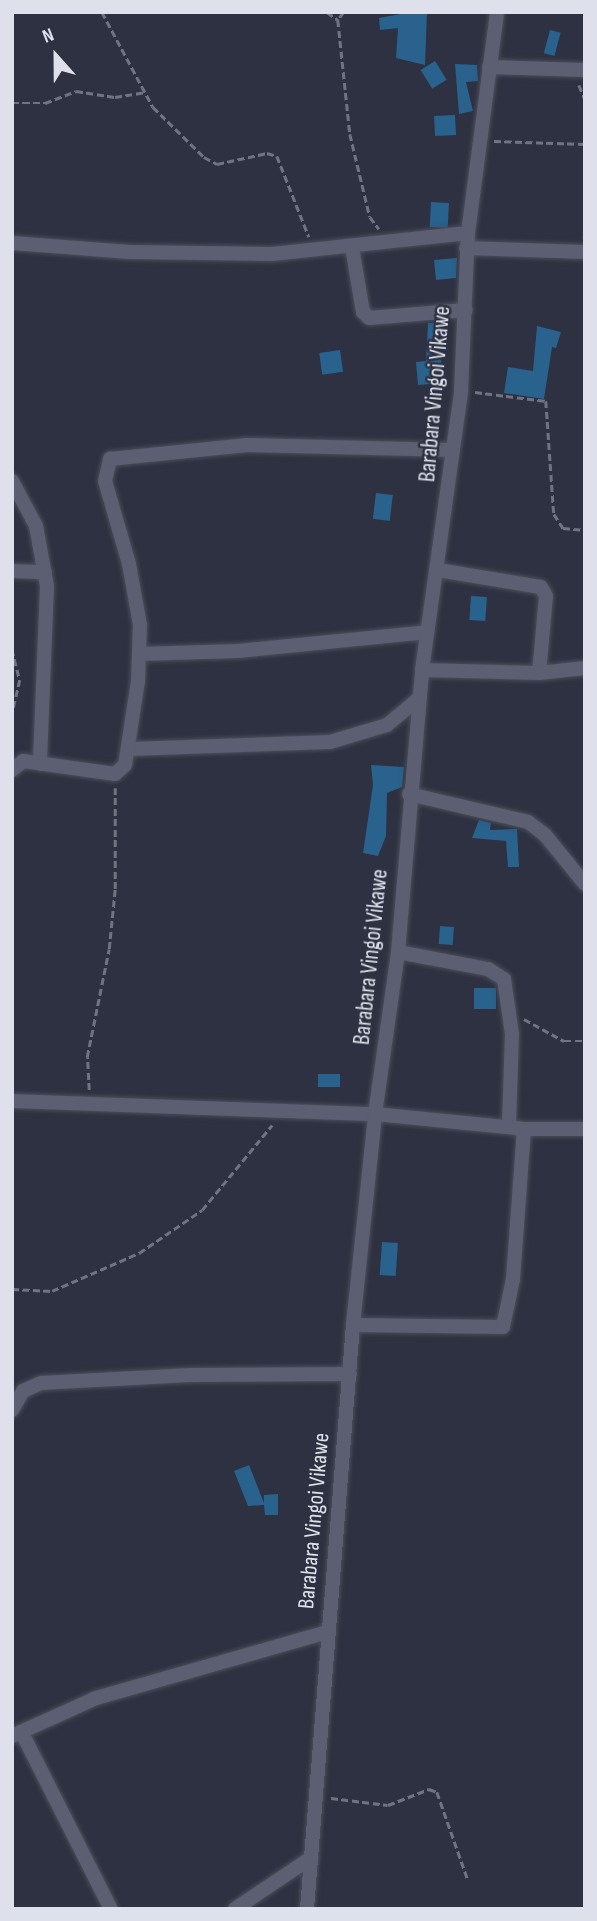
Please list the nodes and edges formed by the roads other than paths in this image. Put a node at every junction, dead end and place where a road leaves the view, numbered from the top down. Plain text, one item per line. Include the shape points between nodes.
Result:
1 (493, 14) edge
2 (489, 67) junction
3 (585, 70) edge
4 (467, 241) junction
5 (12, 243) edge
6 (352, 247) junction
7 (585, 252) edge
8 (466, 310) junction
9 (453, 450) junction
10 (12, 481) edge
11 (438, 570) junction
12 (12, 571) edge
13 (45, 572) junction
14 (428, 632) junction
15 (139, 654) junction
16 (585, 668) edge
17 (422, 670) junction
18 (539, 673) junction
19 (418, 699) junction
20 (129, 749) junction
21 (40, 764) junction
22 (12, 770) edge
23 (410, 794) junction
24 (585, 884) edge
25 (398, 952) junction
26 (12, 1101) edge
27 (375, 1114) junction
28 (509, 1126) junction
29 (524, 1129) junction
30 (585, 1129) edge
31 (353, 1325) junction
32 (350, 1374) junction
33 (12, 1410) edge
34 (327, 1632) junction
35 (17, 1734) edge
36 (311, 1858) junction
37 (111, 1909) edge
38 (235, 1909) edge
39 (307, 1909) edge

1 - 2 street, Barabara Vingoi Vikawe
2 - 3 street
2 - 4 street, Barabara Vingoi Vikawe
4 - 6 street via 390,240
4 - 7 street
4 - 8 street, Barabara Vingoi Vikawe
5 - 6 street via 130,252
6 - 8 street via 363,312 369,318
8 - 9 street, Barabara Vingoi Vikawe
9 - 11 street, Barabara Vingoi Vikawe
9 - 15 street via 247,444 110,459 105,481 137,597
10 - 13 street via 36,526
11 - 14 street, Barabara Vingoi Vikawe
11 - 18 street via 541,587 546,596
12 - 13 street
13 - 21 street
14 - 15 street via 237,651
14 - 17 street, Barabara Vingoi Vikawe
15 - 20 street
16 - 18 street
17 - 18 street
17 - 19 street, Barabara Vingoi Vikawe
19 - 20 street via 387,725 330,742
19 - 23 street, Barabara Vingoi Vikawe
20 - 21 street via 125,765 115,774
21 - 22 street via 23,761
23 - 24 street via 528,822 545,835
23 - 25 street, Barabara Vingoi Vikawe
25 - 27 street, Barabara Vingoi Vikawe
25 - 28 street via 495,972 504,979 510,1010
26 - 27 street
27 - 28 street
27 - 31 street, Barabara Vingoi Vikawe
28 - 29 street
29 - 30 street
29 - 31 street via 513,1279 503,1327
31 - 32 street, Barabara Vingoi Vikawe
32 - 33 street via 190,1375 41,1383 23,1391
32 - 34 street, Barabara Vingoi Vikawe
34 - 35 street via 96,1698
34 - 36 street, Barabara Vingoi Vikawe
35 - 37 street
36 - 38 street
36 - 39 street, Barabara Vingoi Vikawe

